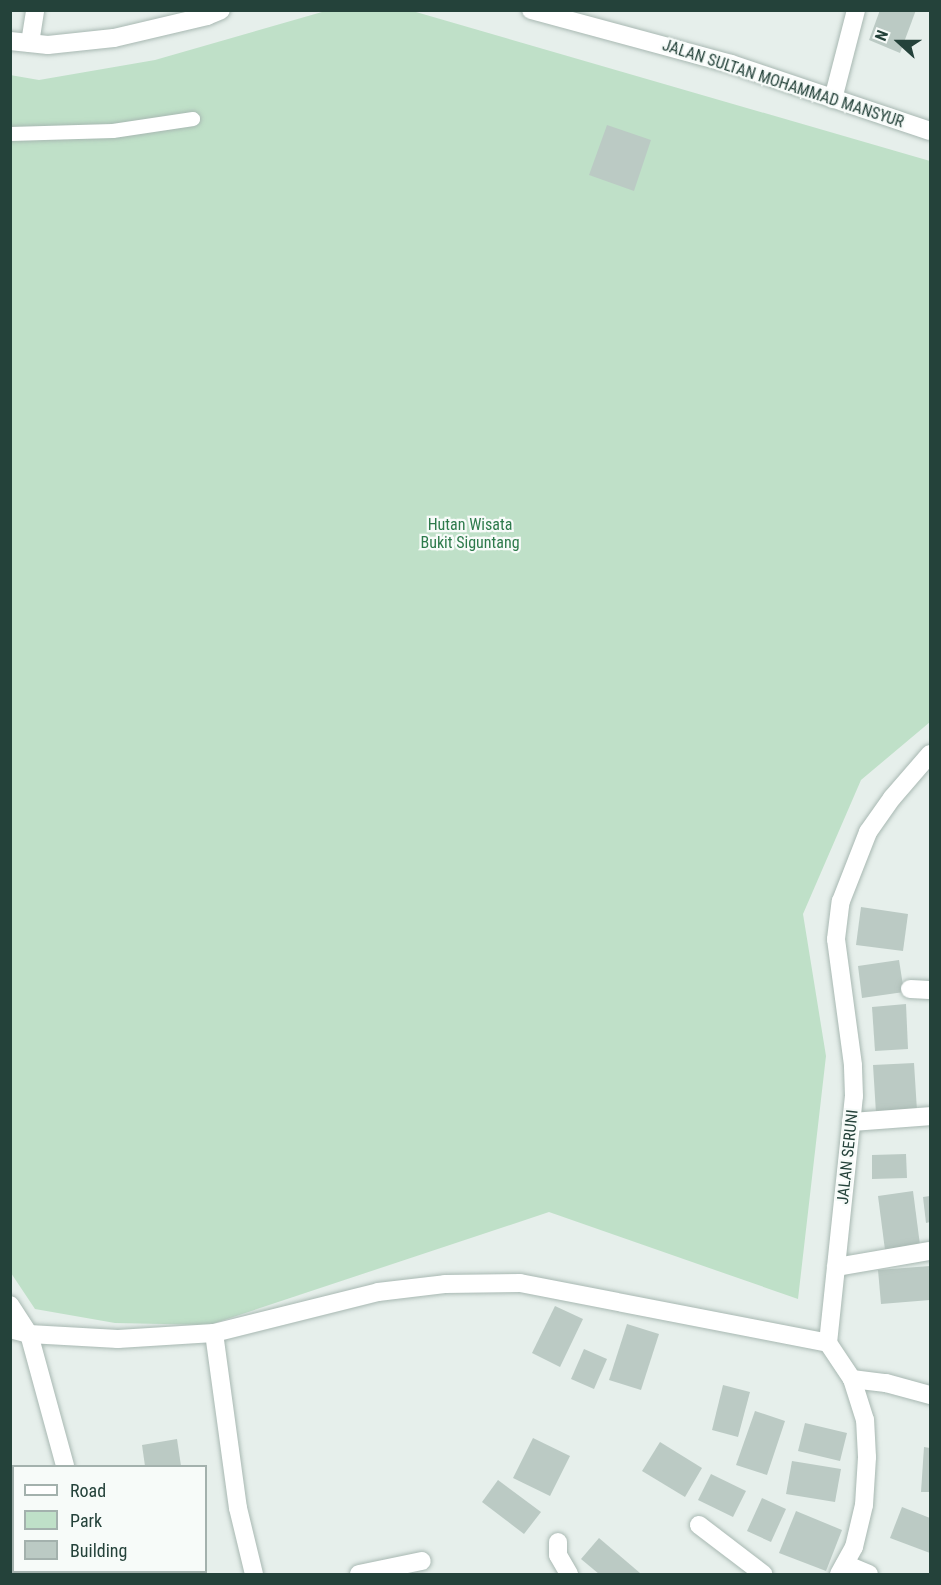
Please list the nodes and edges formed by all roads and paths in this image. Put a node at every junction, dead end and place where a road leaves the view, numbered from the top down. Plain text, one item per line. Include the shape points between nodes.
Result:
1 (35, 10) edge
2 (531, 10) edge
3 (856, 10) edge
4 (211, 12) edge
5 (10, 42) edge
6 (30, 43) junction
7 (832, 99) junction
8 (194, 119) dead end
9 (930, 131) edge
10 (10, 134) edge
11 (930, 754) edge
12 (910, 989) dead end
13 (930, 990) edge
14 (930, 1116) edge
15 (851, 1122) junction
16 (930, 1251) edge
17 (837, 1268) junction
18 (10, 1305) edge
19 (10, 1329) edge
20 (214, 1333) junction
21 (29, 1334) junction
22 (828, 1343) junction
23 (852, 1379) junction
24 (930, 1395) edge
25 (64, 1465) edge
26 (699, 1525) dead end
27 (558, 1542) dead end
28 (422, 1561) dead end
29 (842, 1569) edge
30 (254, 1575) edge
31 (359, 1575) edge
32 (569, 1575) edge
33 (763, 1575) edge
34 (869, 1575) edge

1 - 6 street
2 - 7 street, JALAN SULTAN MOHAMMAD MANSYUR via 731,64
3 - 7 street
4 - 6 street via 114,38 48,45
5 - 6 street
7 - 9 street, JALAN SULTAN MOHAMMAD MANSYUR
8 - 10 lane via 112,131
11 - 15 street, JALAN SERUNI via 868,832 842,901 836,939 853,1065
12 - 13 street
14 - 15 street
15 - 17 street, JALAN SERUNI
16 - 17 street
17 - 22 street, JALAN SERUNI
18 - 21 street
19 - 21 street
20 - 21 street via 118,1339
20 - 22 street via 378,1292 446,1284 520,1283
20 - 30 street via 238,1508
21 - 25 street
22 - 23 street
23 - 24 street
23 - 29 street via 865,1420 867,1457 864,1505 854,1547
26 - 33 street
27 - 32 street via 558,1555
28 - 31 street
29 - 34 street

